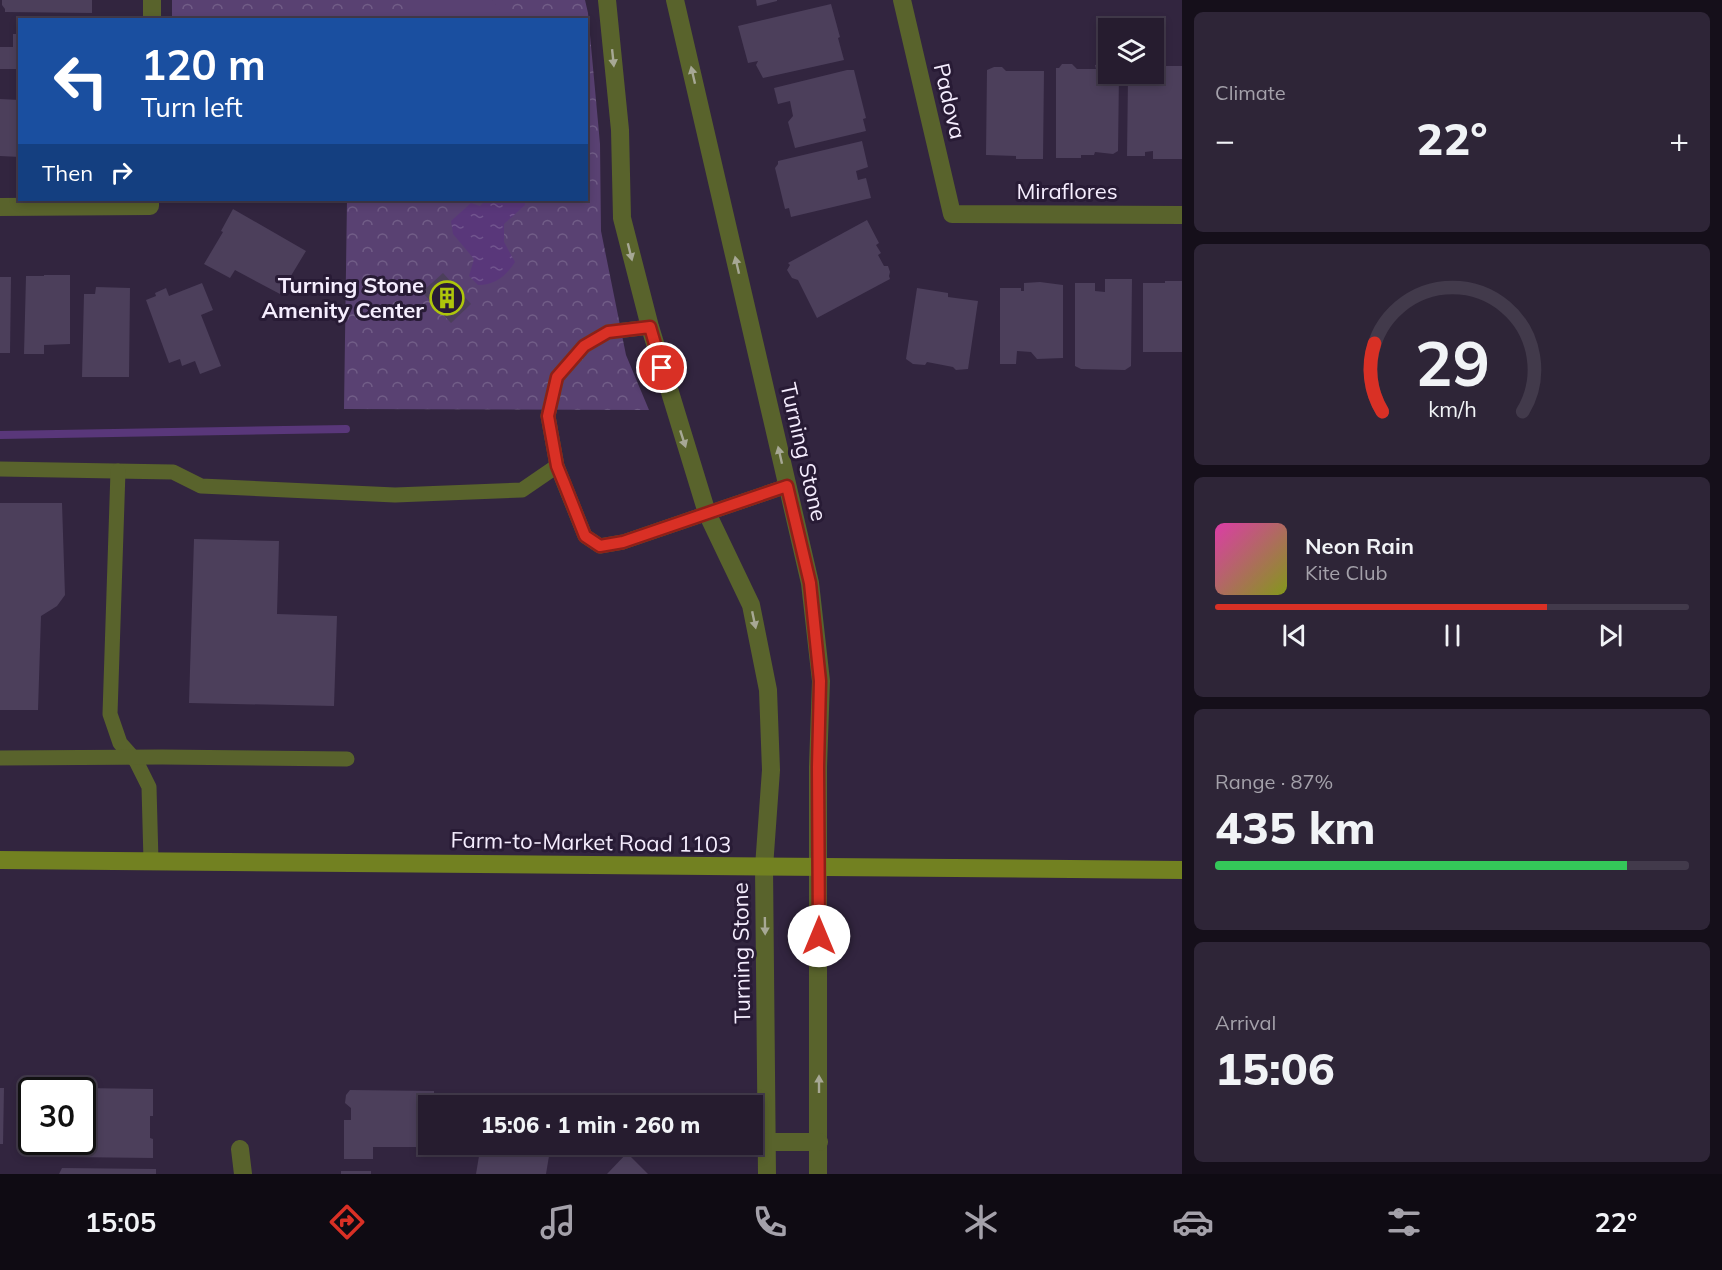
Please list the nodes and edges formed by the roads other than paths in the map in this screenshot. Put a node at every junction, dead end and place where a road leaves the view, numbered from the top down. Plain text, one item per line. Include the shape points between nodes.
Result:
1 (152, 0) edge
2 (607, 0) edge
3 (675, 0) edge
4 (902, 0) edge
5 (152, 18) edge
6 (150, 203) edge
7 (0, 207) edge
8 (952, 214) joint
9 (1182, 215) edge
10 (650, 327) junction
11 (557, 466) junction
12 (0, 469) edge
13 (118, 471) junction
14 (787, 486) junction
15 (707, 513) junction
16 (133, 757) junction
17 (0, 758) edge
18 (347, 759) dead end
19 (0, 860) edge
20 (151, 861) junction
21 (764, 867) junction
22 (819, 867) junction
23 (1182, 870) edge
24 (767, 1142) junction
25 (819, 1142) junction
26 (240, 1149) dead end
27 (243, 1174) edge
28 (767, 1174) edge
29 (818, 1174) edge

1 - 5 street
2 -> 10 street, Turning Stone via 620,129 622,218
14 -> 3 street, Turning Stone
4 - 8 street, Padova
6 - 7 street
8 - 9 street, Miraflores
10 - 11 lane via 608,332 584,346 557,377 548,416
10 -> 15 street, Turning Stone
11 - 13 lane via 522,490 395,495 201,486 173,472
11 - 15 lane via 585,536 600,546
12 - 13 lane
13 - 16 lane via 110,714 120,743
14 - 15 lane
14 - 22 street, Turning Stone via 810,583 820,681
15 -> 21 street, Turning Stone via 751,605 768,690 771,770
16 - 17 lane
16 - 18 lane
16 - 20 lane via 149,787
19 - 20 main road, Farm-to-Market Road 1103
20 - 21 main road, Farm-to-Market Road 1103
21 - 22 main road, Farm-to-Market Road 1103
21 -> 24 street, Turning Stone
22 - 23 main road, Farm-to-Market Road 1103
25 -> 22 street, Turning Stone
24 - 25 street
24 - 28 street, Turning Stone
25 - 29 street, Turning Stone
26 - 27 street

